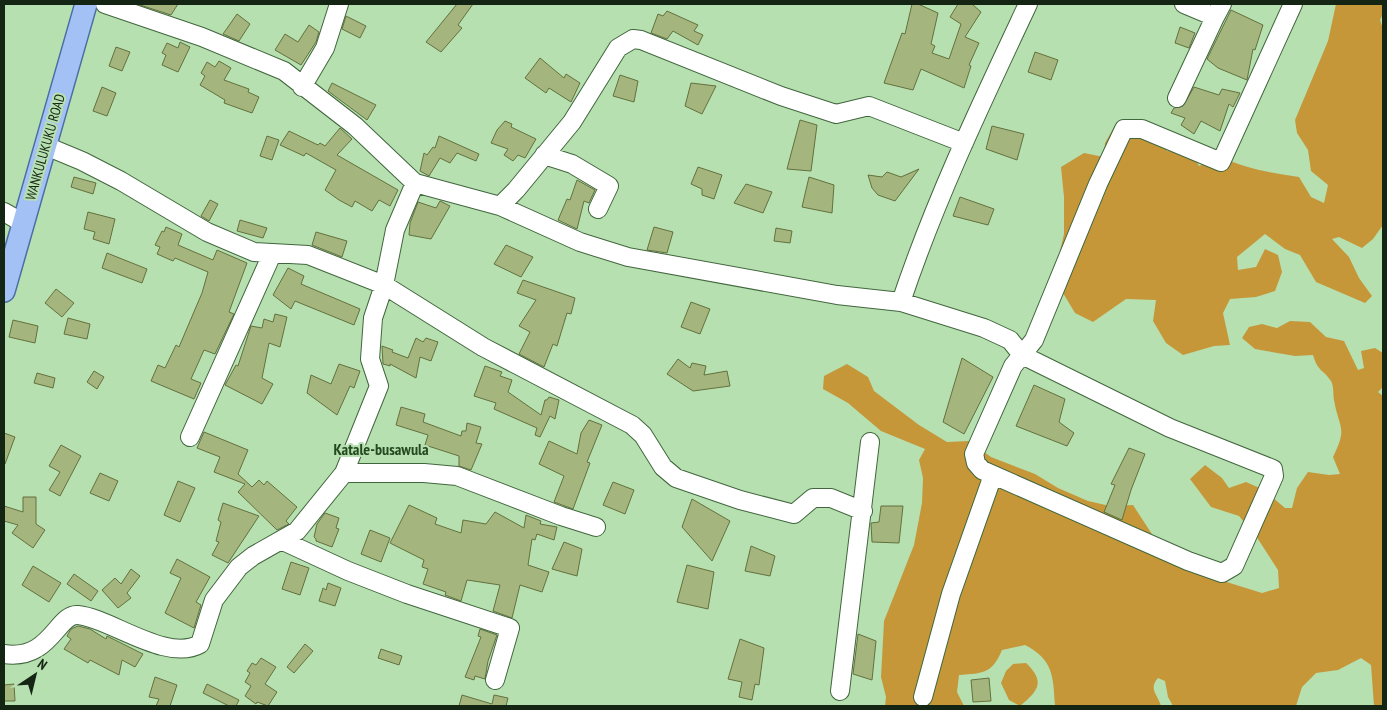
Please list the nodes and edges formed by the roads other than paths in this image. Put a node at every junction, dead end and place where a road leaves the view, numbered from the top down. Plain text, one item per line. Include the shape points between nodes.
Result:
1 (86, 4) edge
2 (105, 4) edge
3 (339, 4) edge
4 (1028, 4) edge
5 (1184, 4) edge
6 (1293, 4) edge
7 (1219, 10) edge
8 (302, 87) junction
9 (1177, 98) dead end
10 (964, 143) junction
11 (46, 146) junction
12 (544, 155) junction
13 (415, 183) junction
14 (500, 206) junction
15 (598, 209) dead end
16 (4, 212) edge
17 (23, 223) junction
18 (272, 254) junction
19 (384, 285) junction
20 (4, 291) edge
21 (901, 302) junction
22 (1022, 355) junction
23 (190, 437) dead end
24 (870, 442) dead end
25 (344, 473) junction
26 (993, 475) junction
27 (863, 511) junction
28 (596, 526) dead end
29 (283, 541) junction
30 (4, 654) edge
31 (496, 680) dead end
32 (840, 691) dead end
33 (923, 697) dead end

1 - 11 main road, WANKULUKUKU ROAD
2 - 8 street via 202,37 262,62 284,72
3 - 8 street via 325,48
4 - 10 street
5 - 7 street
6 - 22 street via 1221,162 1142,129 1124,129 1034,340
7 - 9 street
8 - 13 street via 355,126
10 - 12 street via 868,106 845,113 827,112 633,39 618,48 572,122
10 - 21 street via 922,242
11 - 17 main road, WANKULUKUKU ROAD
11 - 18 street via 82,161 207,232 254,252
12 - 14 street
12 - 15 street via 572,164 609,186
13 - 14 street
13 - 19 street via 395,230
14 - 21 street via 580,242 628,257 828,294
16 - 17 street
17 - 20 main road, WANKULUKUKU ROAD
18 - 19 street via 308,256
18 - 23 street
19 - 25 street via 373,318 370,341 371,367 379,386
19 - 27 street via 483,347 632,425 643,435 663,467 676,478 794,514 813,498 831,498
21 - 22 street via 984,328 1010,340
22 - 26 street via 1013,366 974,454 982,470
22 - 26 street via 1170,428 1273,469 1274,476 1234,566 1222,573
24 - 27 street
25 - 28 street via 457,476
25 - 29 street via 297,531
26 - 33 street via 951,594
27 - 32 street
29 - 30 street via 239,567 214,600 200,644 195,647 172,647 152,642 78,615 66,619 40,648
29 - 31 street via 406,594 510,628

